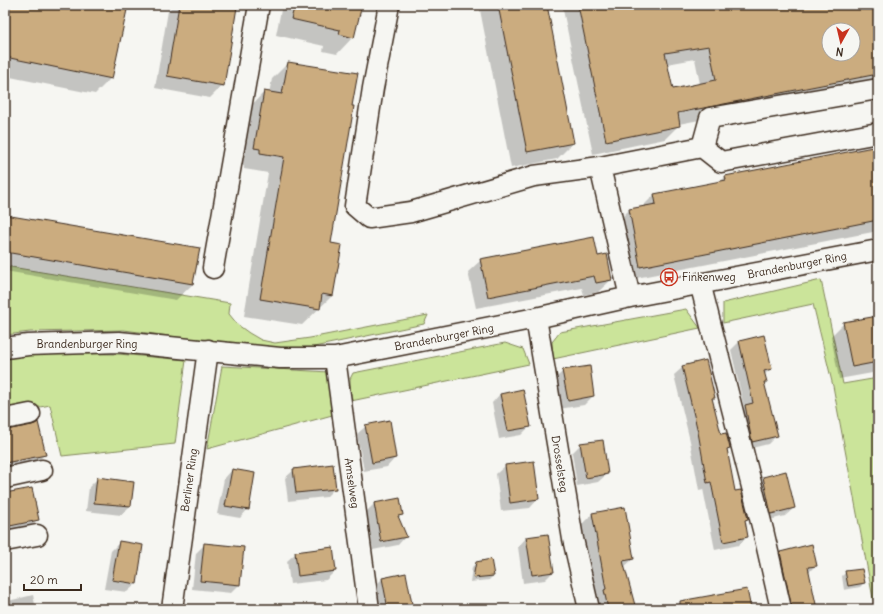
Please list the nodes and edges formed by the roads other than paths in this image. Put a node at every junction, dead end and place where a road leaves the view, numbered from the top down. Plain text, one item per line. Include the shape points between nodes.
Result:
1 (259, 5) edge
2 (389, 5) edge
3 (878, 89) edge
4 (878, 133) edge
5 (702, 147) junction
6 (600, 167) junction
7 (878, 250) edge
8 (213, 268) dead end
9 (700, 283) junction
10 (630, 297) junction
11 (536, 318) junction
12 (5, 348) edge
13 (208, 350) junction
14 (335, 358) junction
15 (30, 414) dead end
16 (5, 419) edge
17 (42, 470) dead end
18 (5, 478) edge
19 (37, 535) dead end
20 (5, 541) edge
21 (172, 609) edge
22 (369, 609) edge
23 (589, 609) edge
24 (781, 609) edge

1 - 8 street
2 - 6 street via 355,206 364,214 370,218 411,212 534,176
3 - 5 street via 710,118
4 - 5 street via 722,162
5 - 6 street
6 - 10 street
7 - 9 street, Brandenburger Ring
9 - 10 street, Brandenburger Ring
9 - 24 street
10 - 11 street, Brandenburger Ring
11 - 14 street, Brandenburger Ring
11 - 23 street, Drosselsteg via 573,539
12 - 13 street, Brandenburger Ring via 119,342
13 - 14 street, Brandenburger Ring via 280,358
13 - 21 street, Berliner Ring
14 - 22 street, Amselweg
15 - 16 street
17 - 18 street
19 - 20 street

